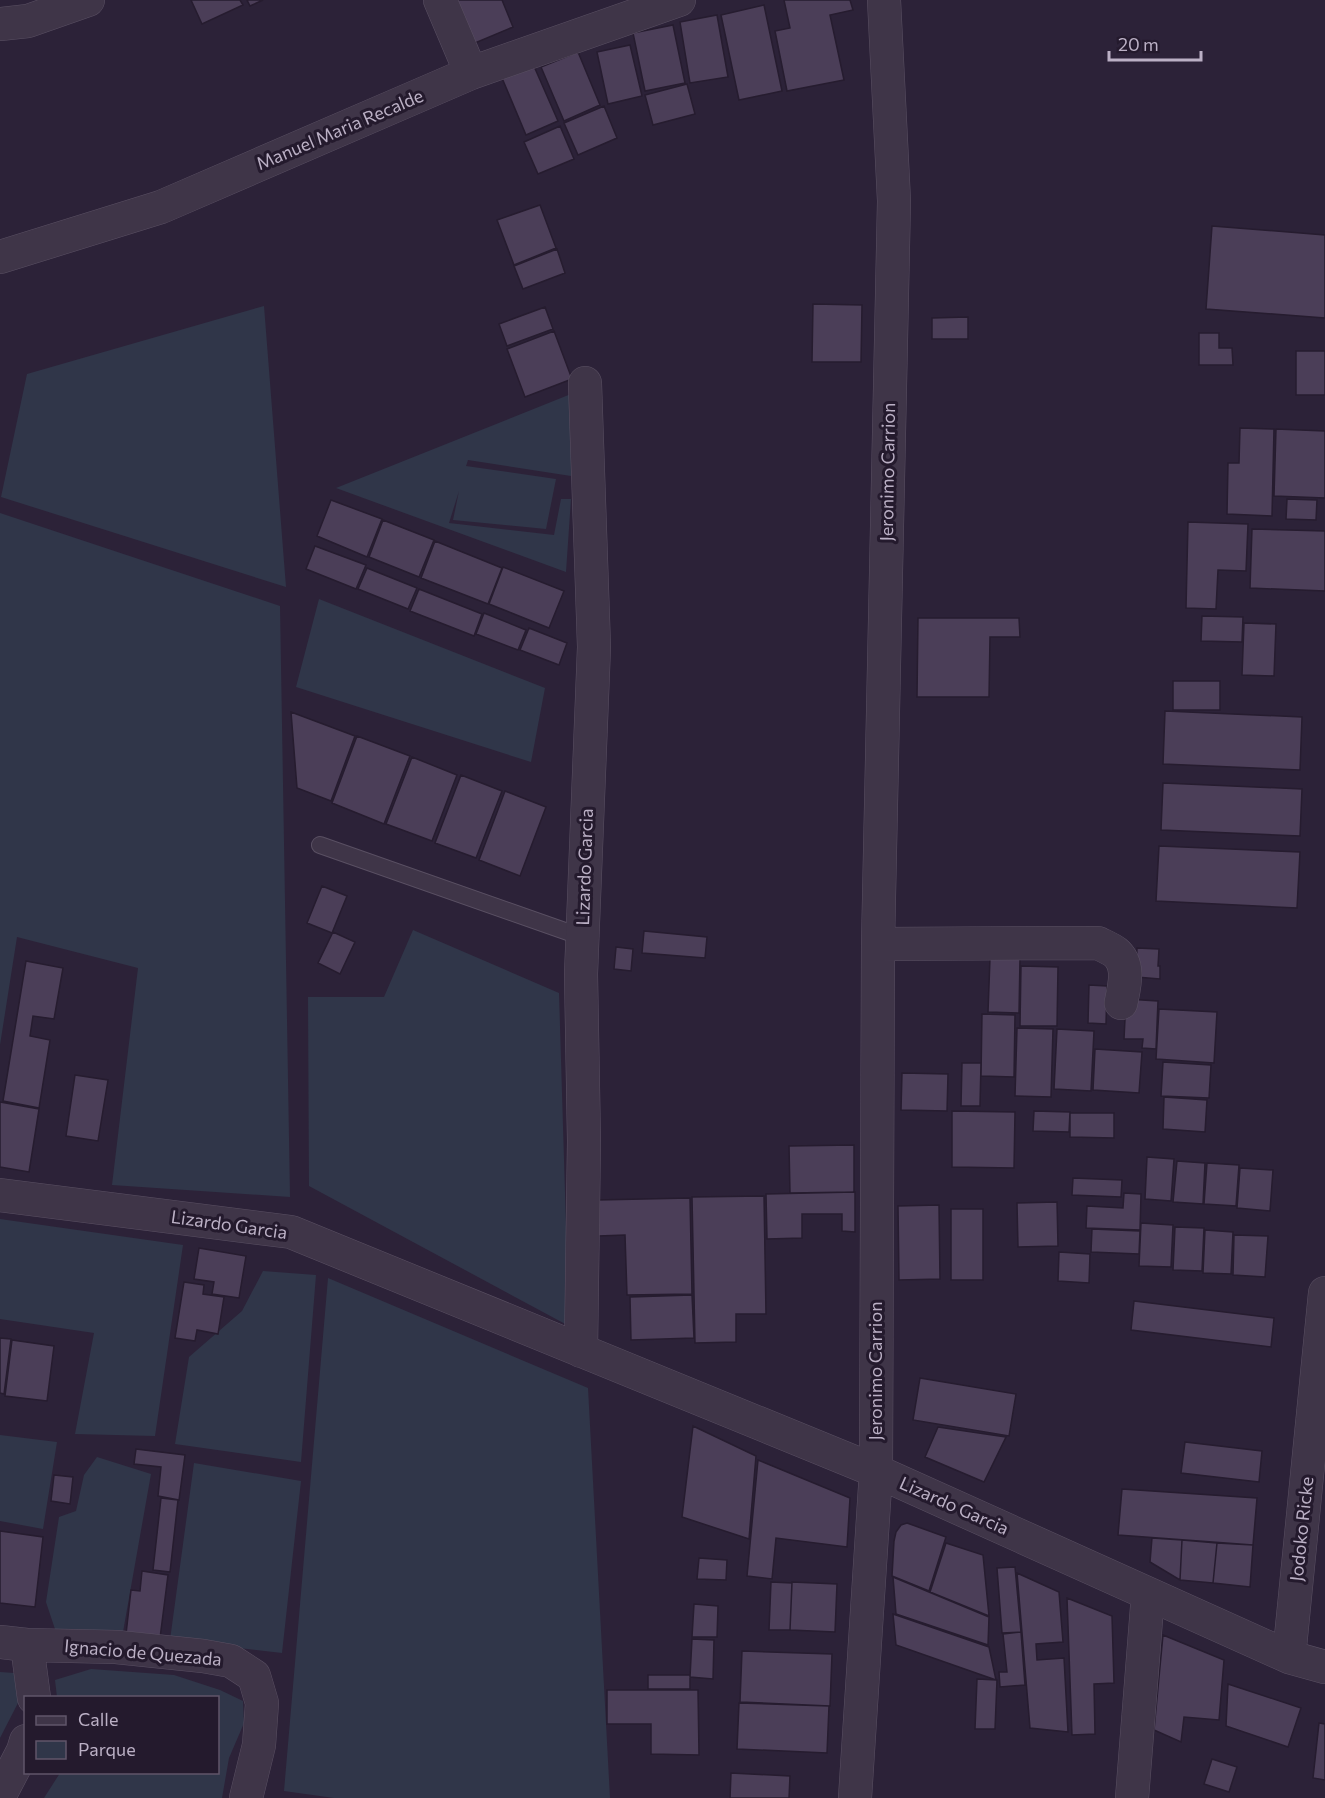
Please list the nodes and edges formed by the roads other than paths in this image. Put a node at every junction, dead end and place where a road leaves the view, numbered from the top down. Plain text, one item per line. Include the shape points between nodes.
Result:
1 (88, 0) edge
2 (440, 0) edge
3 (679, 0) edge
4 (884, 0) edge
5 (0, 24) edge
6 (471, 73) junction
7 (0, 257) edge
8 (585, 383) dead end
9 (320, 845) dead end
10 (582, 937) junction
11 (878, 944) junction
12 (1121, 1003) dead end
13 (0, 1195) edge
14 (1325, 1293) edge
15 (581, 1351) junction
16 (876, 1471) junction
17 (1148, 1594) junction
18 (14, 1643) edge
19 (1289, 1657) junction
20 (1325, 1667) edge
21 (33, 1696) edge
22 (24, 1747) edge
23 (0, 1795) edge
24 (246, 1798) edge
25 (855, 1798) edge
26 (1132, 1798) edge

1 - 5 street via 28,21
2 - 6 street
3 - 6 street, Manuel Maria Recalde
4 - 11 street, Jeronimo Carrion via 894,201
6 - 7 street, Manuel Maria Recalde via 161,207
8 - 10 street, Lizardo Garcia via 594,647
9 - 10 lane
10 - 15 street, Lizardo Garcia
11 - 12 street via 1098,943 1117,953 1125,966
11 - 16 street, Jeronimo Carrion
13 - 15 street, Lizardo Garcia via 291,1232
14 - 19 street, Jodoko Ricke
15 - 16 street, Lizardo Garcia
16 - 17 street, Lizardo Garcia
16 - 25 street, Jeronimo Carrion
17 - 19 street, Lizardo Garcia
17 - 26 street
18 - 21 street
18 - 24 street, Ignacio de Quezada via 116,1647 203,1656 231,1661 254,1676 262,1703 259,1745
19 - 20 street, Lizardo Garcia
22 - 23 street

